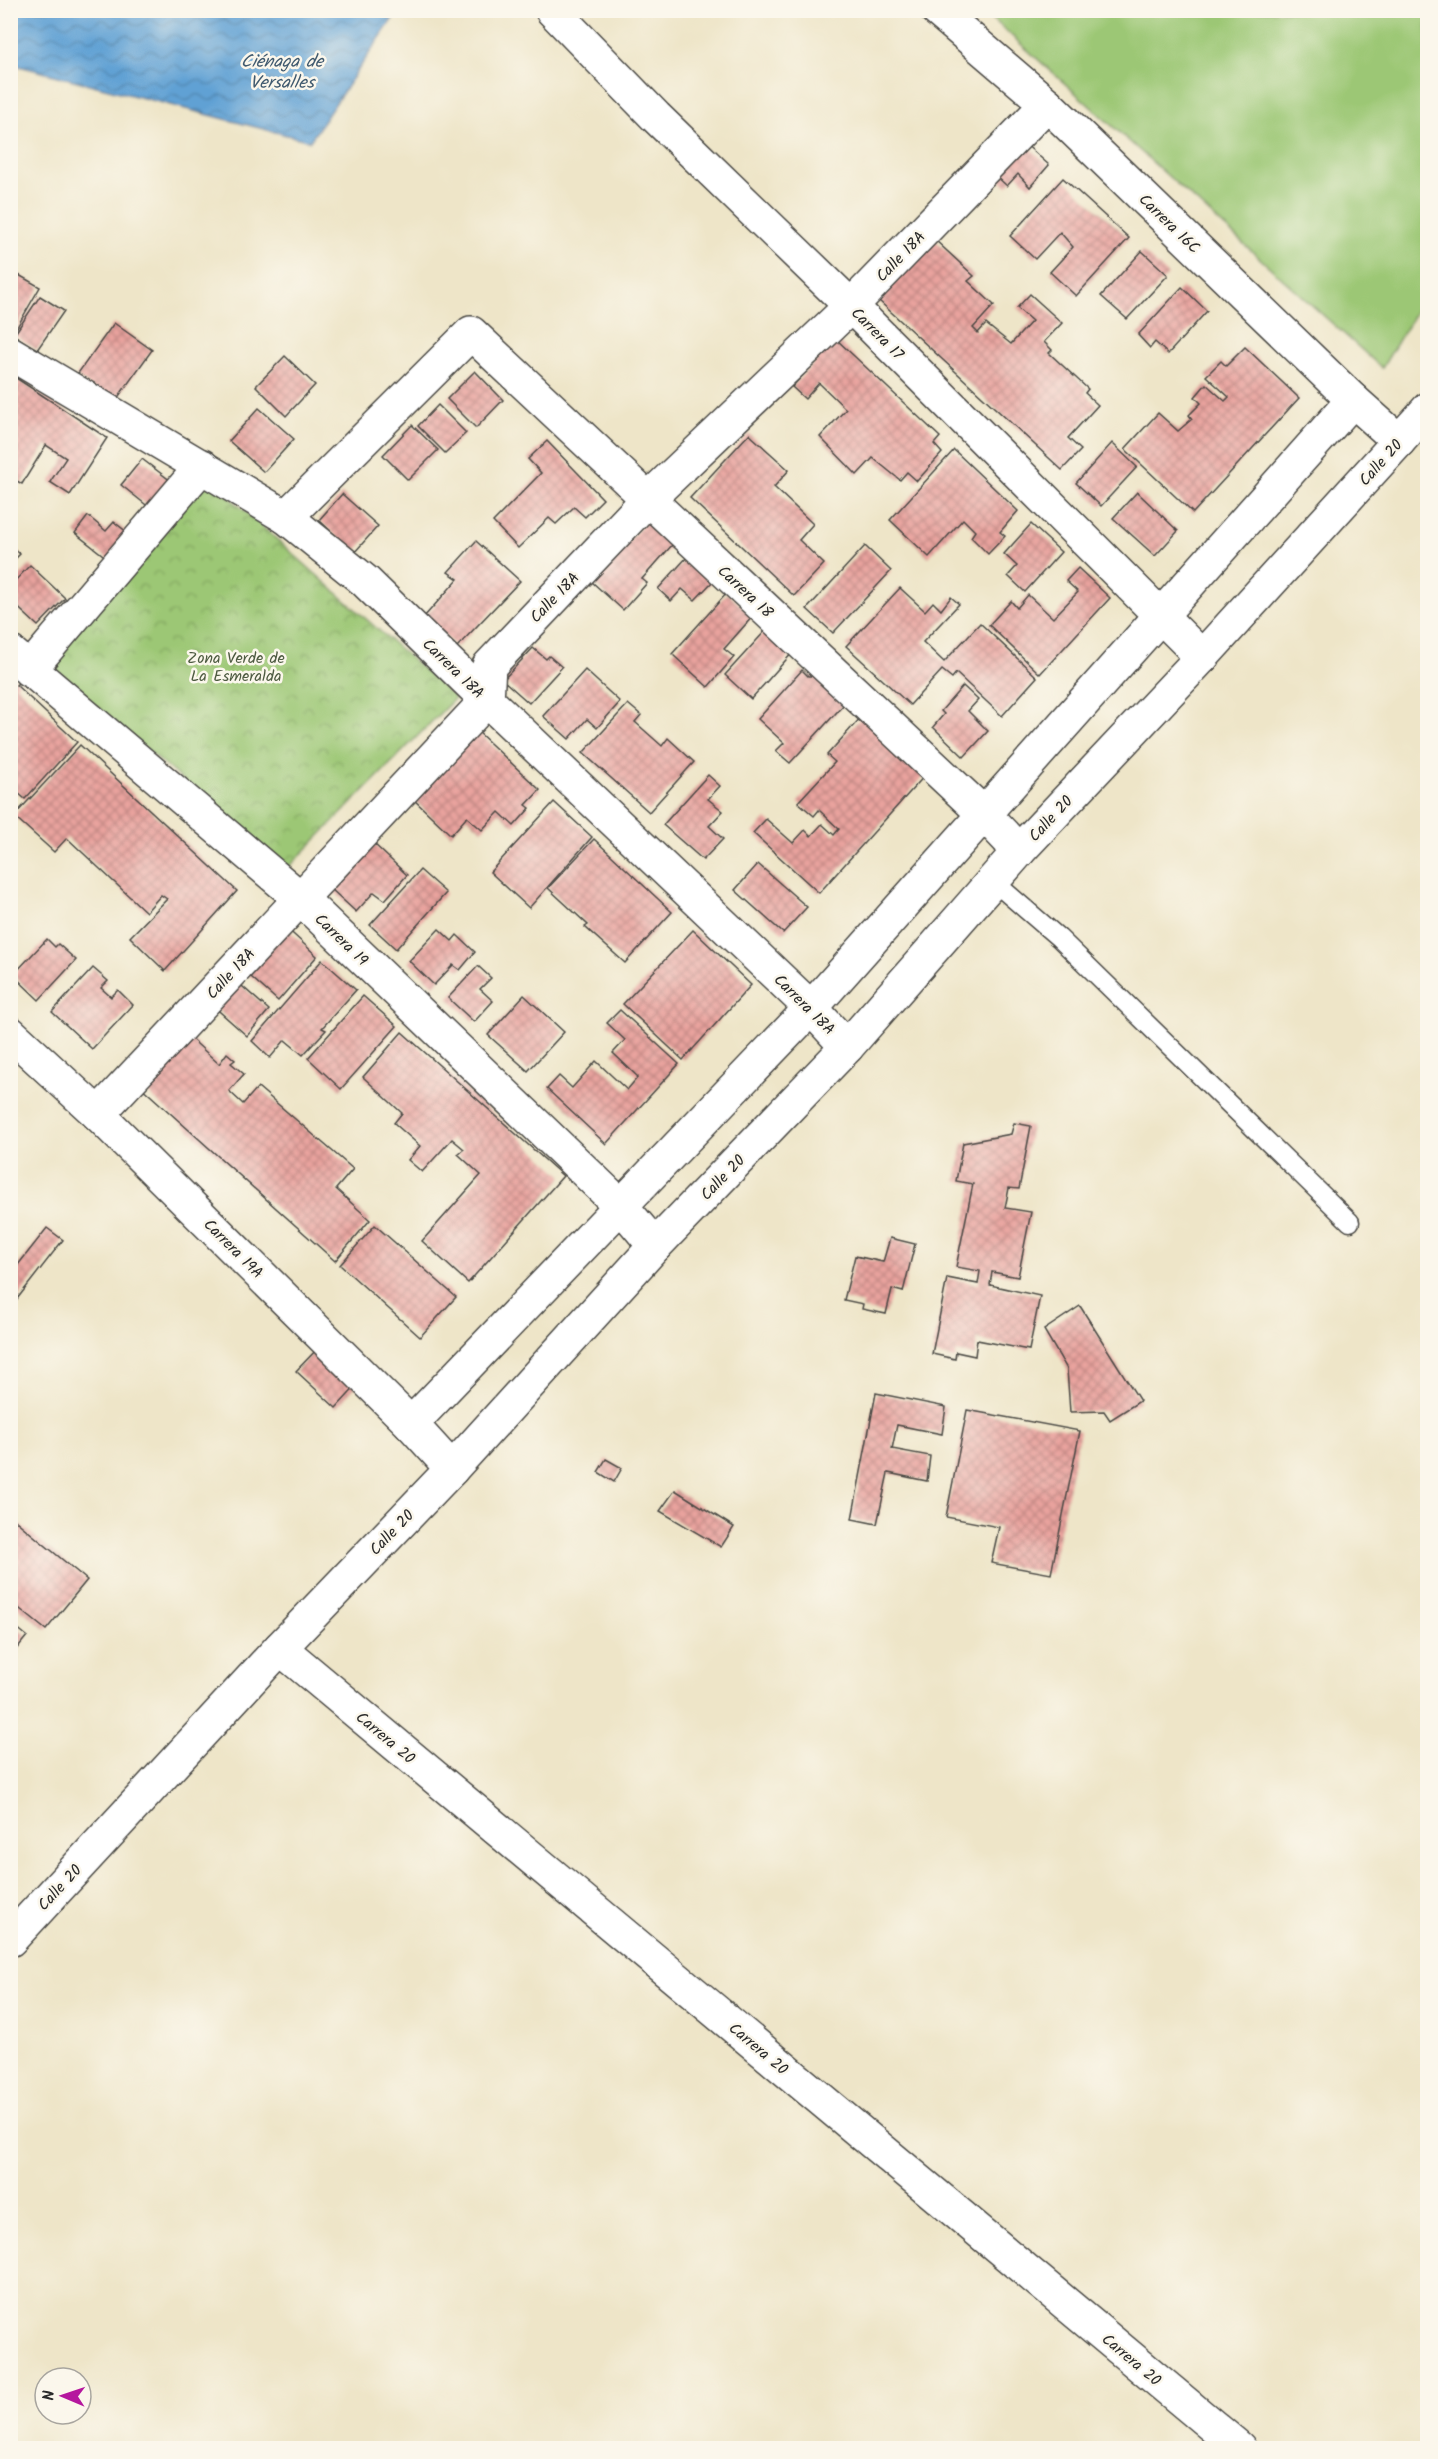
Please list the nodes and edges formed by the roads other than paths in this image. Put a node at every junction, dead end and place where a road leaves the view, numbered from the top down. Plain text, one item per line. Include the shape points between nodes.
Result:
1 (552, 10) edge
2 (938, 10) edge
3 (1047, 104) junction
4 (851, 306) junction
5 (10, 353) edge
6 (1353, 400) junction
7 (1428, 409) edge
8 (1399, 441) junction
9 (202, 466) junction
10 (647, 500) junction
11 (286, 517) junction
12 (1159, 616) junction
13 (1202, 657) junction
14 (20, 661) edge
15 (487, 700) junction
16 (984, 814) junction
17 (1019, 851) junction
18 (993, 881) junction
19 (300, 898) junction
20 (811, 1008) junction
21 (10, 1033) edge
22 (847, 1047) junction
23 (98, 1114) junction
24 (622, 1207) junction
25 (1350, 1222) dead end
26 (656, 1246) junction
27 (411, 1424) junction
28 (452, 1469) junction
29 (280, 1648) junction
30 (10, 1940) edge
31 (1239, 2448) edge

1 - 4 street, Carrera 17
2 - 3 street, Carrera 16C
3 - 4 street, Calle 18A
3 - 6 street, Carrera 16C
4 - 10 street, Calle 18A
4 - 12 street, Carrera 17
5 - 9 street, Carrera 18A
6 - 8 street, Carrera 16C
6 - 12 street
7 - 8 street, Calle 20
8 - 13 street, Calle 20
9 - 11 street, Carrera 18A
9 - 14 street
10 - 11 street, Carrera 18 via 471,333
10 - 15 street, Calle 18A via 489,666
10 - 16 street, Carrera 18
11 - 15 street, Carrera 18A via 365,581
12 - 13 street, Carrera 17
12 - 16 street
13 - 17 street, Calle 20
14 - 19 street, Carrera 19
15 - 19 street, Calle 18A
15 - 20 street, Carrera 18A
16 - 17 street, Carrera 18
16 - 20 street
17 - 18 street, Calle 20
18 - 22 street, Calle 20
18 - 25 lane via 1059,938
19 - 23 street, Calle 18A
19 - 24 street, Carrera 19
20 - 22 street, Carrera 18A
20 - 24 street
21 - 23 street, Carrera 19A
22 - 26 street, Calle 20
23 - 27 street, Carrera 19A
24 - 26 street, Carrera 19
24 - 27 street
26 - 28 street, Calle 20
27 - 28 street, Carrera 19A
28 - 29 street, Calle 20
29 - 30 street, Calle 20
29 - 31 street, Carrera 20

